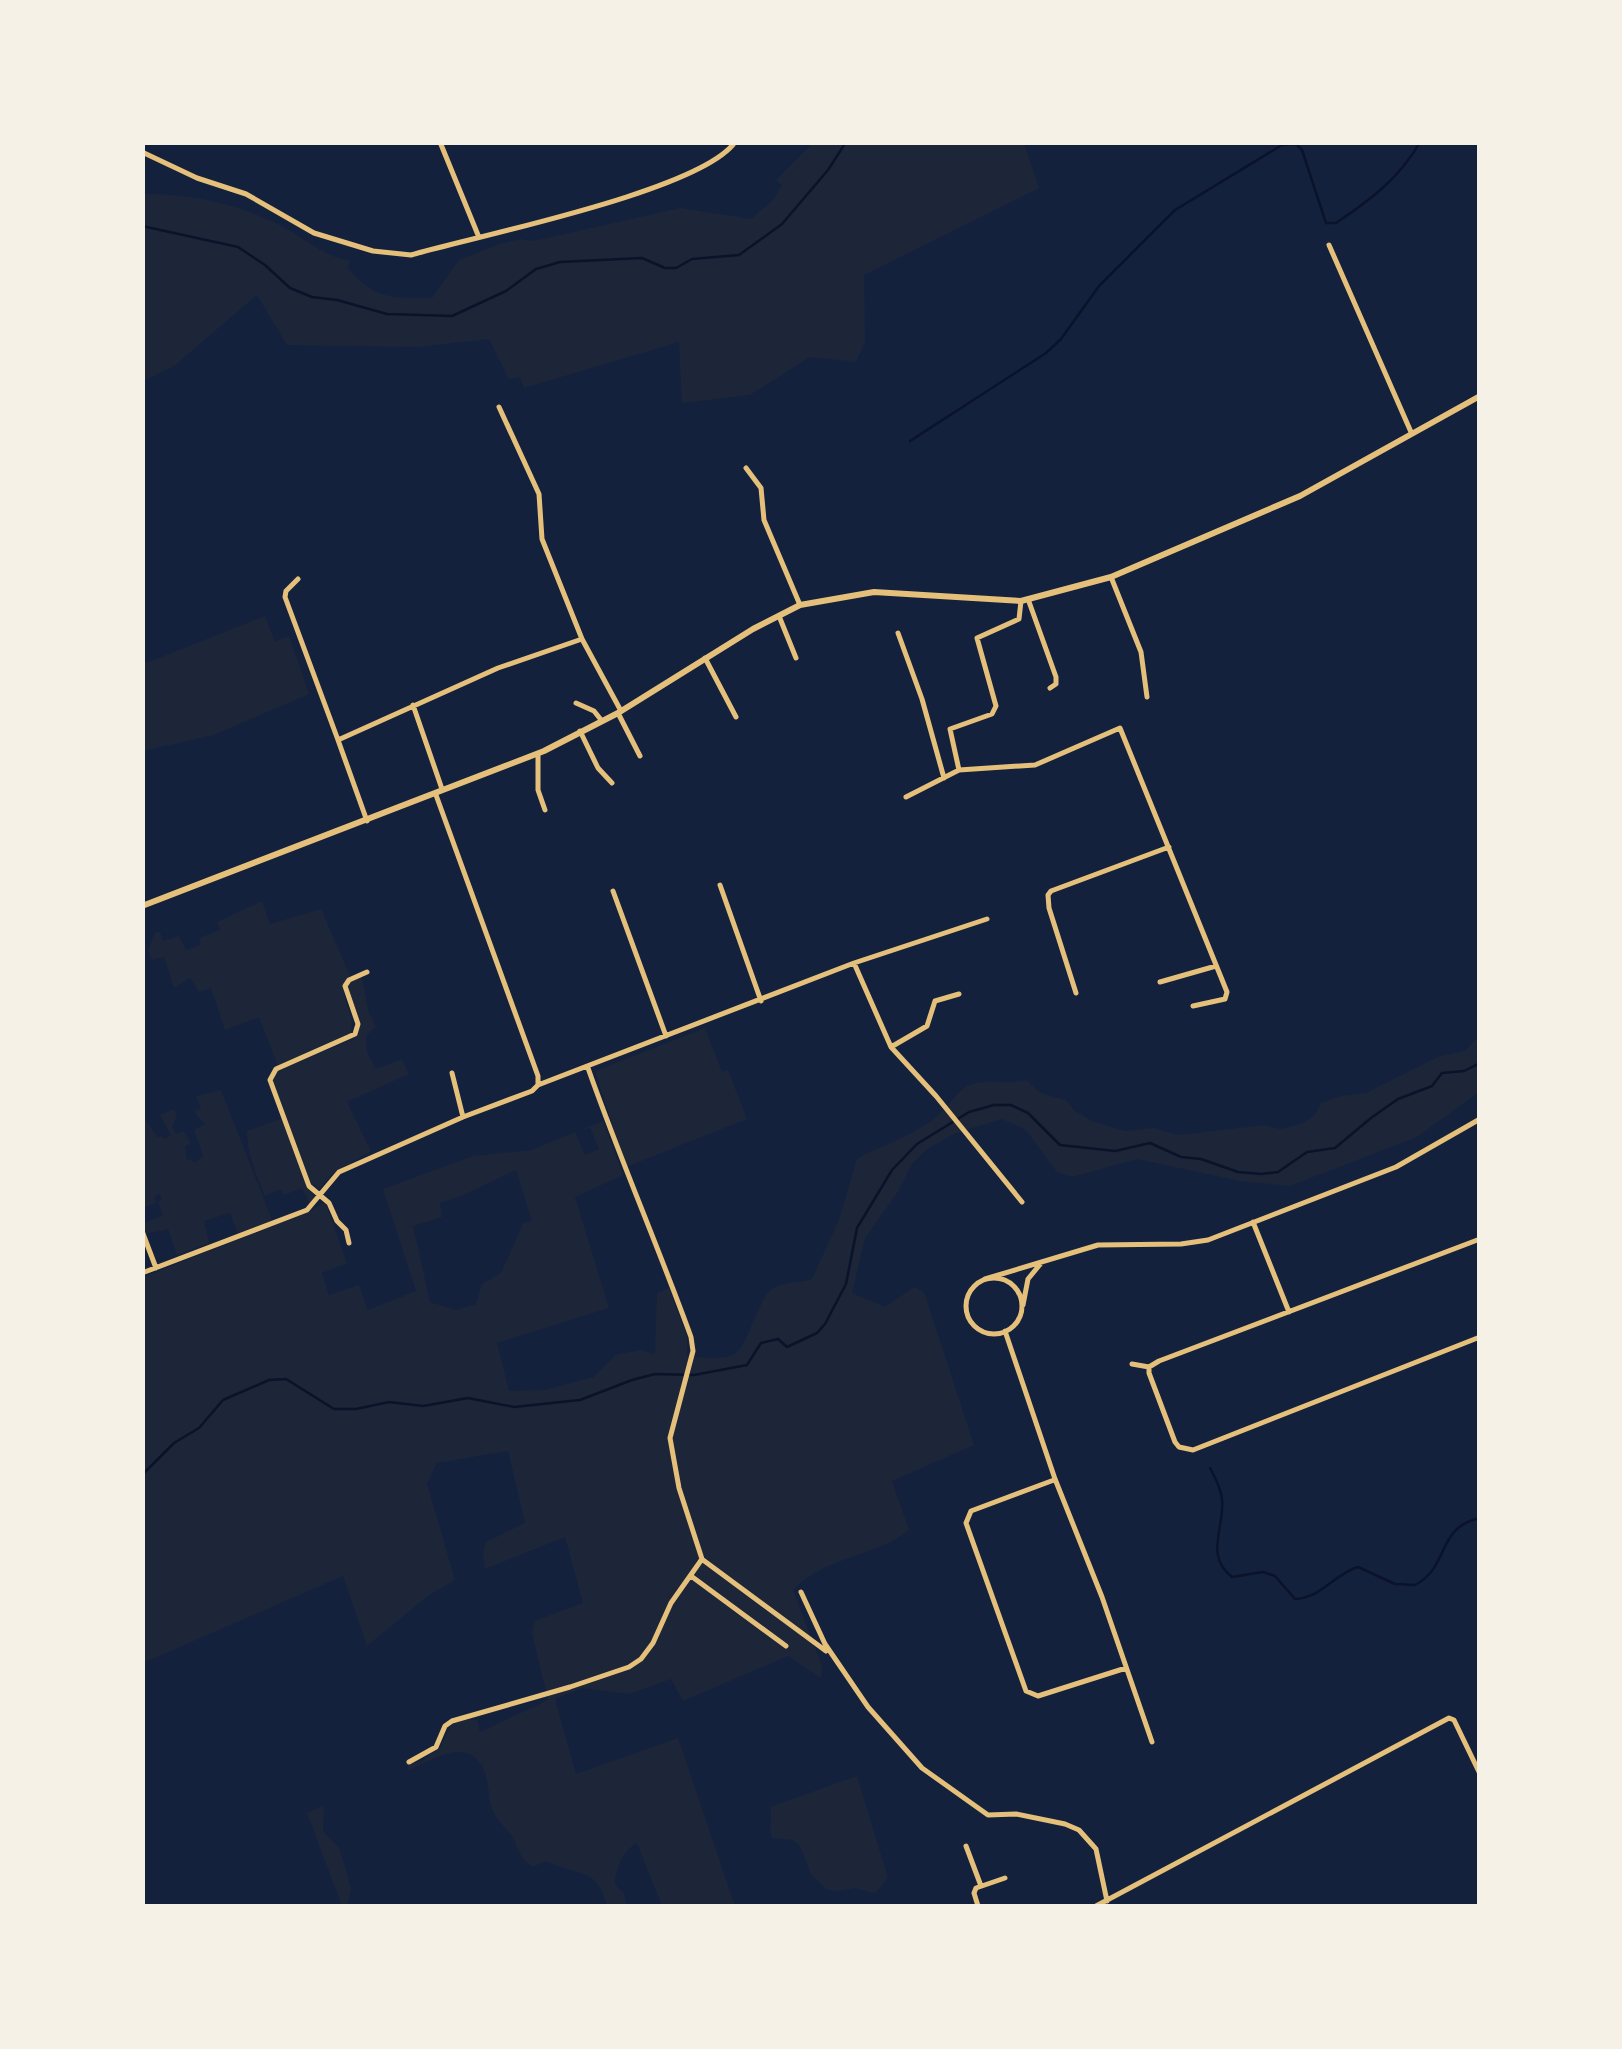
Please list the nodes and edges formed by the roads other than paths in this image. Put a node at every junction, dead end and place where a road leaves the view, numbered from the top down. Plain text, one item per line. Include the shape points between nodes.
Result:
1 (440, 142) edge
2 (735, 142) edge
3 (142, 152) edge
4 (478, 235) junction
5 (1329, 246) dead end
6 (1480, 396) edge
7 (500, 407) dead end
8 (1410, 432) junction
9 (746, 468) dead end
10 (1111, 576) junction
11 (298, 579) dead end
12 (1025, 600) junction
13 (800, 605) junction
14 (779, 616) junction
15 (898, 633) dead end
16 (582, 639) junction
17 (705, 658) junction
18 (796, 658) dead end
19 (1050, 688) dead end
20 (1147, 697) dead end
21 (576, 703) dead end
22 (413, 704) junction
23 (620, 712) junction
24 (736, 717) dead end
25 (602, 721) junction
26 (580, 731) junction
27 (338, 740) junction
28 (538, 754) junction
29 (640, 756) dead end
30 (960, 770) junction
31 (944, 778) junction
32 (612, 783) dead end
33 (440, 794) junction
34 (906, 796) dead end
35 (544, 810) dead end
36 (367, 821) junction
37 (1169, 846) junction
38 (720, 885) dead end
39 (613, 891) dead end
40 (142, 906) edge
41 (987, 918) dead end
42 (854, 963) junction
43 (1216, 966) junction
44 (368, 972) dead end
45 (1160, 982) dead end
46 (1076, 992) dead end
47 (959, 994) dead end
48 (762, 1001) junction
49 (1192, 1006) dead end
50 (666, 1036) junction
51 (891, 1048) junction
52 (588, 1068) junction
53 (452, 1073) dead end
54 (538, 1085) junction
55 (462, 1117) junction
56 (1480, 1119) edge
57 (321, 1196) junction
58 (1022, 1202) dead end
59 (1252, 1222) junction
60 (142, 1231) edge
61 (1480, 1239) edge
62 (350, 1243) dead end
63 (1044, 1259) junction
64 (156, 1268) junction
65 (142, 1274) edge
66 (985, 1279) junction
67 (1022, 1308) junction
68 (1288, 1312) junction
69 (1005, 1332) junction
70 (1480, 1337) edge
71 (1132, 1364) dead end
72 (1149, 1367) junction
73 (1055, 1479) junction
74 (702, 1559) junction
75 (691, 1576) junction
76 (801, 1592) dead end
77 (786, 1646) dead end
78 (833, 1656) junction
79 (1126, 1668) junction
80 (1152, 1742) dead end
81 (409, 1762) dead end
82 (1480, 1774) edge
83 (966, 1846) dead end
84 (1005, 1878) dead end
85 (981, 1886) junction
86 (1107, 1901) junction
87 (978, 1906) edge
88 (1096, 1906) edge

1 - 4 street
2 - 4 street via 709,164 634,196
3 - 4 street via 246,194 314,233 374,251 411,255
5 - 8 street
6 - 8 street
7 - 16 street via 539,494 542,539
8 - 10 street via 1300,496
9 - 13 street via 761,488 764,520
10 - 12 street
10 - 20 street via 1141,652
11 - 27 street via 285,596
12 - 13 street via 874,592
12 - 19 street via 1056,677
12 - 30 street via 1022,617 977,638 996,706 992,714 950,729
13 - 14 street
14 - 17 street
14 - 18 street
15 - 31 street
16 - 22 street
16 - 23 street
17 - 23 street
17 - 24 street
21 - 25 street
22 - 27 street
22 - 33 street
23 - 25 street
23 - 29 street
25 - 26 street
26 - 28 street
26 - 32 street
27 - 36 street
28 - 33 street
28 - 35 street
30 - 31 street
30 - 37 street via 1034,765 1120,728
31 - 34 street
33 - 36 street
33 - 54 street
36 - 40 street
37 - 43 street
37 - 46 street via 1051,891 1049,908
38 - 48 street
39 - 50 street
41 - 42 street
42 - 48 street
42 - 51 street
43 - 45 street
43 - 49 street via 1227,996
44 - 57 street via 346,984 356,1034 270,1077 309,1186
47 - 51 street via 935,1001 928,1026
48 - 50 street
50 - 52 street
51 - 58 street
52 - 54 street
52 - 74 street via 692,1337 670,1438
53 - 55 street
54 - 55 street
55 - 57 street via 339,1172
56 - 59 street via 1396,1167
57 - 62 street
57 - 64 street via 307,1210
59 - 63 street via 1208,1240 1098,1244
59 - 68 street
60 - 64 street
61 - 68 street
63 - 66 street
63 - 67 street via 1028,1279
64 - 65 street
66 - 67 street via 1012,1284
66 - 69 street via 971,1289 966,1314 985,1333
67 - 69 street
68 - 72 street
69 - 73 street
70 - 72 street via 1186,1450 1175,1442
71 - 72 street
73 - 79 street
73 - 79 street via 971,1510 966,1523 1026,1691 1038,1696
74 - 75 street
74 - 78 street
75 - 77 street
75 - 81 street via 641,1659 570,1688 452,1722 436,1747
76 - 78 street
78 - 86 street via 898,1743 968,1802 988,1815 1066,1824 1090,1838
79 - 80 street
82 - 86 street via 1449,1718
83 - 85 street
84 - 85 street
85 - 87 street via 974,1893
86 - 88 street

